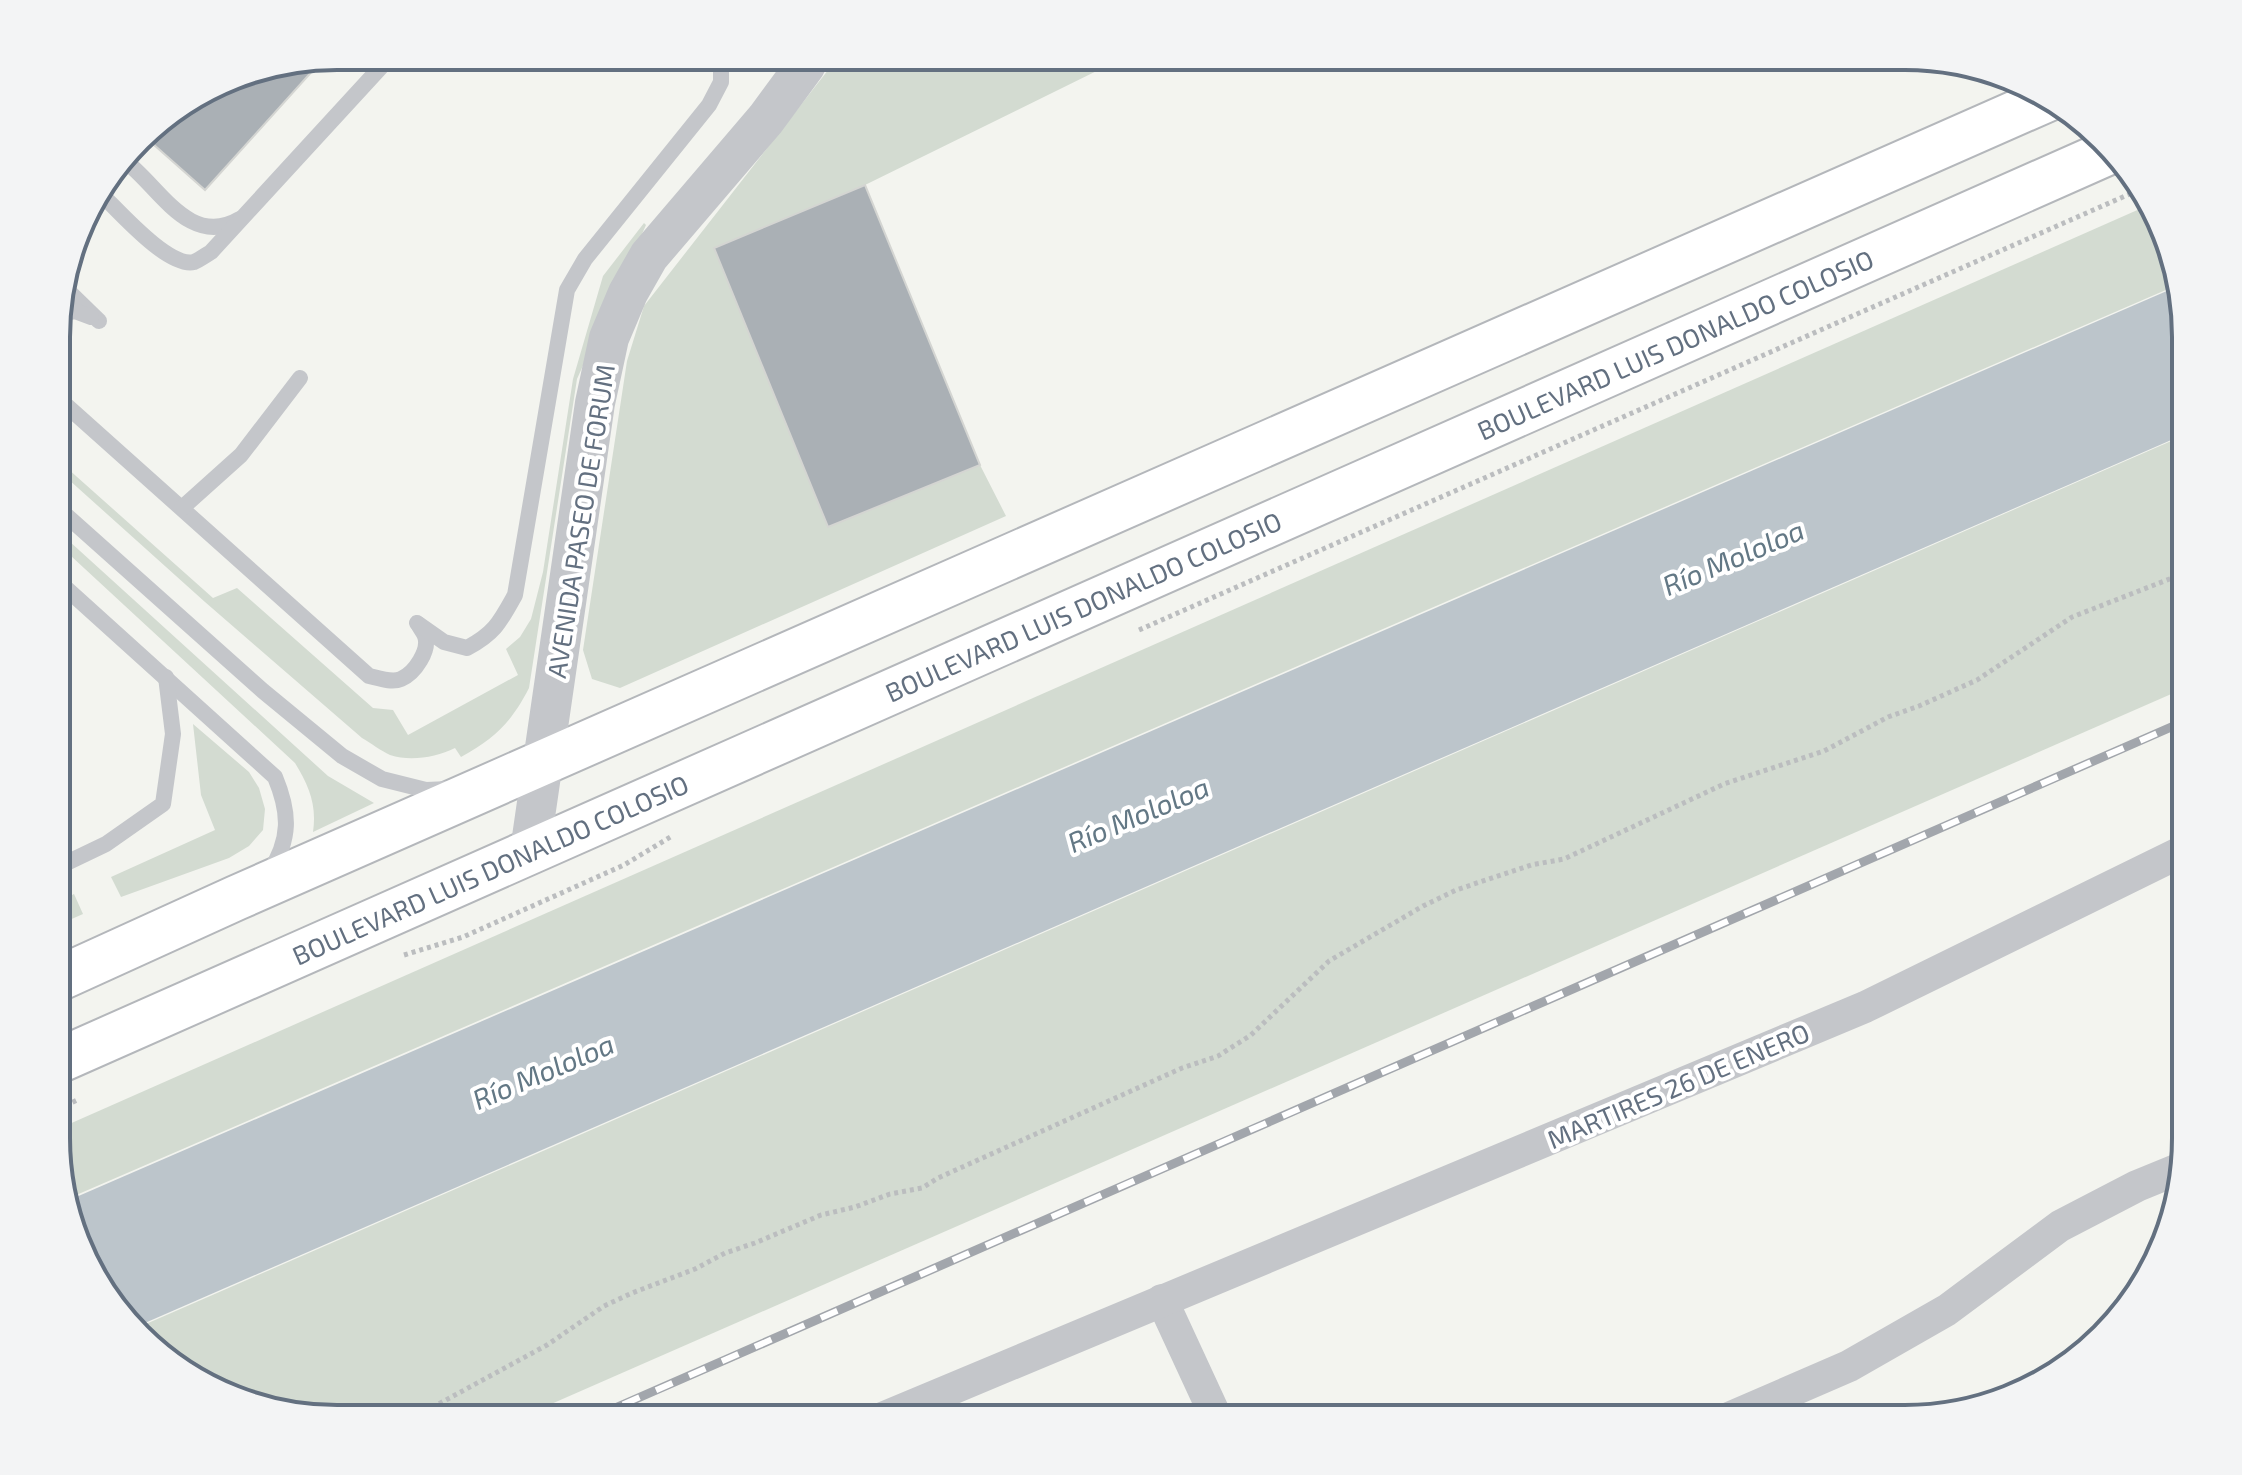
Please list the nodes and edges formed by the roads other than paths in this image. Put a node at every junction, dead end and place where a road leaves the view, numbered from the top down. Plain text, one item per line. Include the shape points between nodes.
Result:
1 (377, 71) edge
2 (721, 71) edge
3 (784, 71) edge
4 (801, 71) edge
5 (2035, 105) edge
6 (749, 140) junction
7 (2101, 156) edge
8 (131, 167) edge
9 (108, 200) edge
10 (245, 216) junction
11 (73, 296) edge
12 (71, 312) edge
13 (300, 378) dead end
14 (70, 409) edge
15 (182, 508) junction
16 (70, 519) edge
17 (70, 592) edge
18 (166, 677) junction
19 (530, 768) junction
20 (530, 851) junction
21 (2171, 857) edge
22 (70, 861) edge
23 (236, 898) junction
24 (70, 974) edge
25 (70, 1056) edge
26 (2169, 1173) edge
27 (1162, 1300) junction
28 (1210, 1404) edge
29 (1761, 1404) edge
30 (916, 1405) edge

1 - 10 lane
2 - 15 lane via 709,105 585,259 567,290 515,595 494,630 467,648 444,642 417,623 426,637 416,666 401,679 369,676
3 - 6 street, AVENIDA PASEO DE FORUM
4 - 6 street, AVENIDA PASEO DE FORUM
5 - 19 main road
6 - 19 street, AVENIDA PASEO DE FORUM via 649,256 609,338
7 - 20 main road, BOULEVARD LUIS DONALDO COLOSIO
8 - 10 lane via 196,224 229,225
9 - 10 lane via 162,251 193,262 211,252
11 - 12 lane via 99,321
13 - 15 lane via 241,455
14 - 15 lane
16 - 19 lane via 263,691 342,756 382,779 426,790 472,788
17 - 18 lane
18 - 22 lane via 173,734 163,804 106,844
18 - 23 lane via 275,777 285,800 287,828 280,856 265,880
19 - 20 street, AVENIDA PASEO DE FORUM
19 - 23 main road
20 - 25 main road, BOULEVARD LUIS DONALDO COLOSIO
21 - 27 street, MARTIRES 26 DE ENERO via 1865,1007
23 - 24 main road
26 - 29 street via 2060,1226 1947,1310 1849,1366
27 - 28 street
27 - 30 street, MARTIRES 26 DE ENERO

